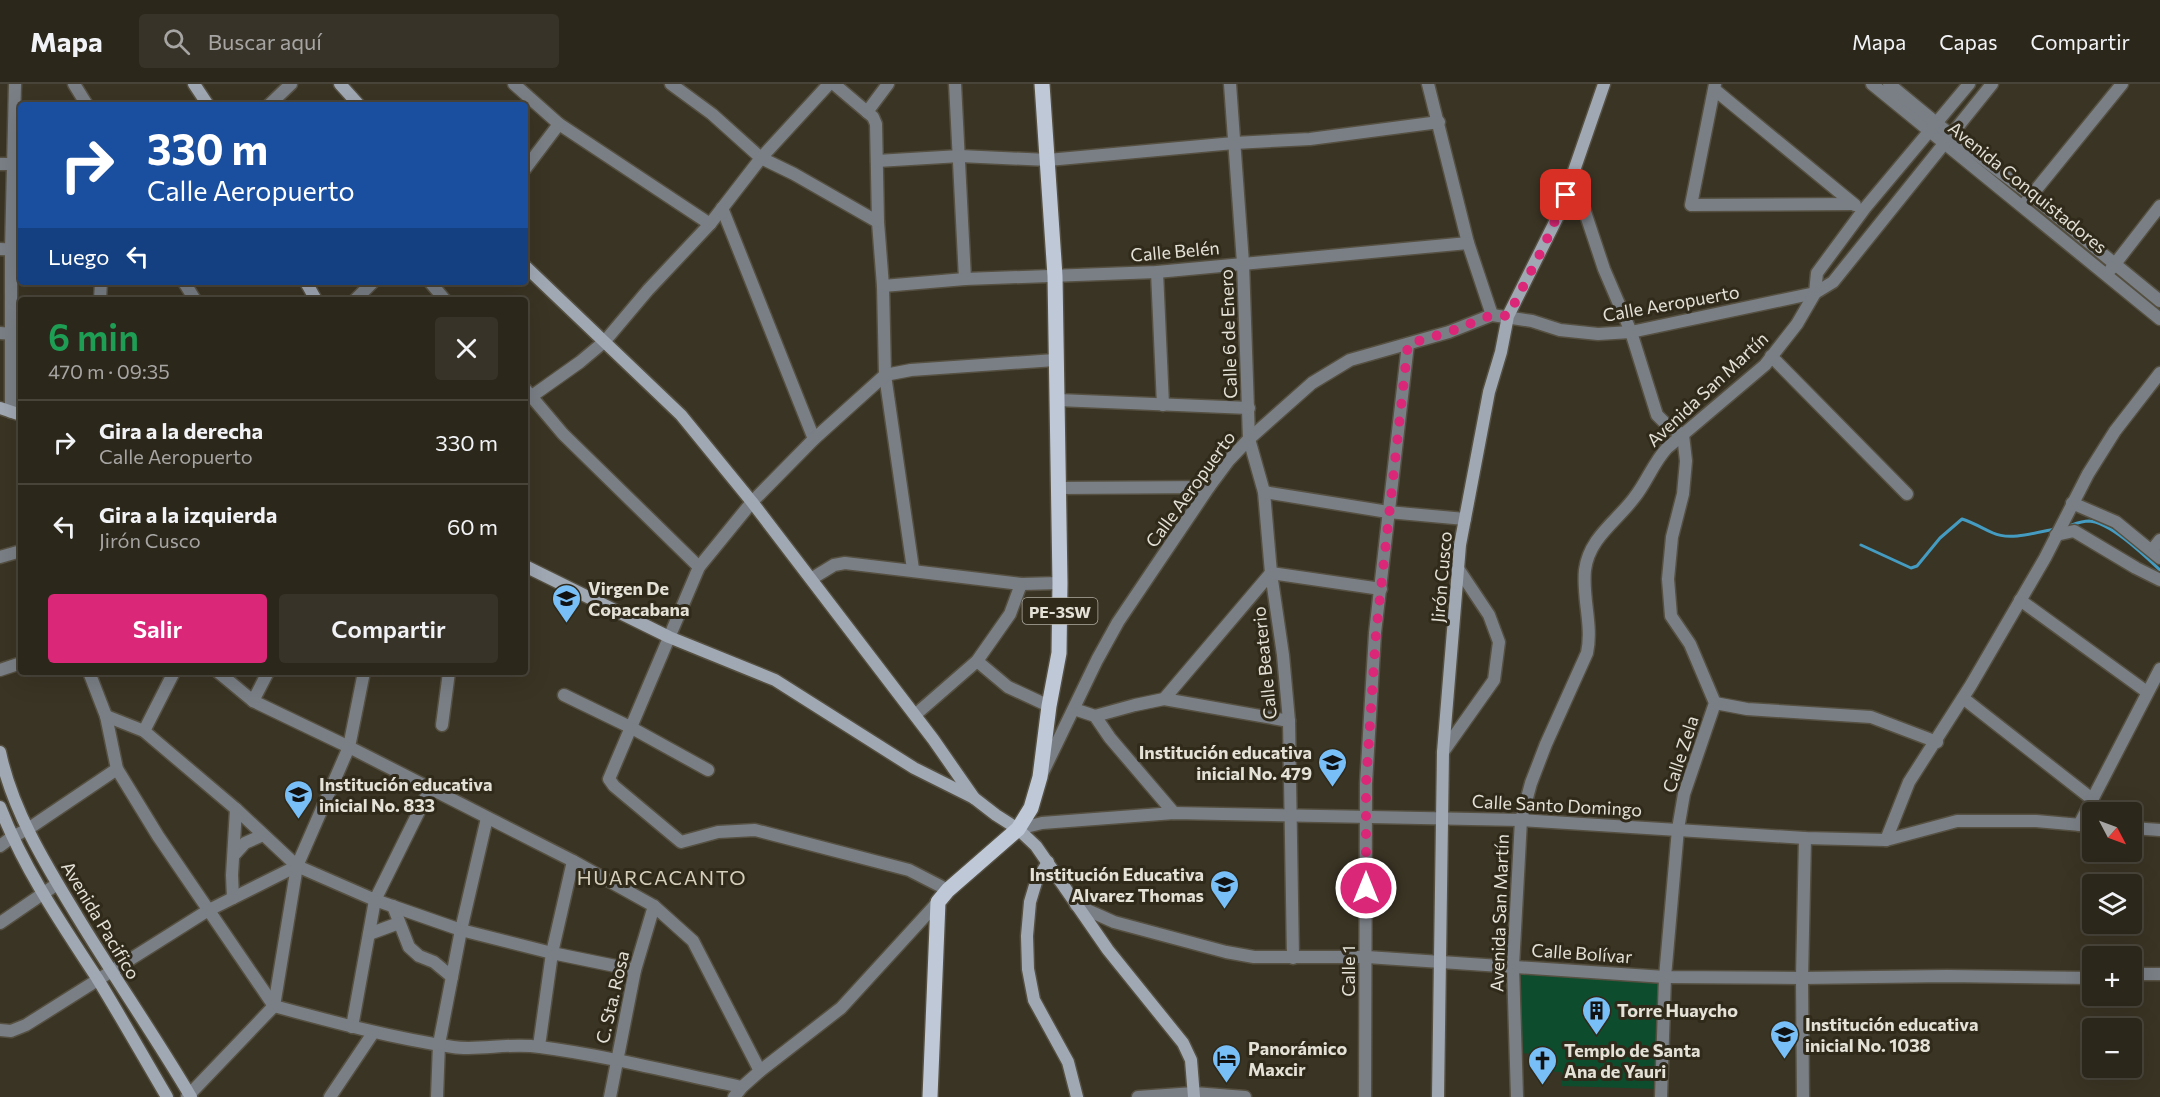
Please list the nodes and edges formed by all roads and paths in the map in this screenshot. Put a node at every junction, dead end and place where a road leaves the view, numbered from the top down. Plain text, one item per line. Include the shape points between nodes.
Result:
1 (15, 84) edge
2 (74, 84) edge
3 (195, 84) edge
4 (291, 84) edge
5 (339, 84) edge
6 (514, 84) edge
7 (671, 84) edge
8 (831, 84) edge
9 (888, 84) edge
10 (955, 84) edge
11 (1042, 84) edge
12 (1230, 84) edge
13 (1428, 84) edge
14 (1604, 84) edge
15 (1872, 84) edge
16 (1889, 84) edge
17 (1969, 84) edge
18 (1992, 84) edge
19 (2122, 84) edge
20 (1715, 87) edge
21 (85, 102) edge
22 (206, 102) edge
23 (272, 102) edge
24 (356, 102) edge
25 (867, 112) junction
26 (1439, 122) junction
27 (558, 124) junction
28 (1934, 127) junction
29 (1949, 139) junction
30 (1234, 143) junction
31 (960, 156) junction
32 (761, 158) junction
33 (1048, 160) junction
34 (877, 161) junction
35 (0, 164) edge
36 (14, 164) junction
37 (528, 165) edge
38 (1573, 176) junction
39 (2032, 196) junction
40 (1852, 204) junction
41 (2023, 206) junction
42 (2160, 206) edge
43 (722, 208) junction
44 (1865, 208) junction
45 (878, 222) junction
46 (710, 224) junction
47 (1468, 243) junction
48 (11, 249) edge
49 (1244, 263) junction
50 (2115, 264) junction
51 (528, 269) edge
52 (1156, 272) junction
53 (2106, 274) junction
54 (1055, 276) junction
55 (965, 279) junction
56 (370, 285) edge
57 (432, 285) edge
58 (883, 286) junction
59 (1815, 293) junction
60 (357, 297) edge
61 (442, 297) edge
62 (2160, 301) edge
63 (1492, 315) junction
64 (1508, 316) junction
65 (2160, 319) edge
66 (1631, 332) junction
67 (6, 333) edge
68 (605, 341) junction
69 (1408, 344) junction
70 (1771, 356) junction
71 (1055, 360) junction
72 (2160, 373) edge
73 (885, 375) junction
74 (528, 393) edge
75 (528, 395) edge
76 (1058, 400) junction
77 (1163, 405) junction
78 (1249, 408) junction
79 (11, 412) edge
80 (1683, 435) junction
81 (1249, 438) junction
82 (814, 439) junction
83 (1209, 487) junction
84 (1058, 488) junction
85 (1264, 492) junction
86 (1907, 495) dead end
87 (752, 502) junction
88 (2072, 503) junction
89 (1388, 512) junction
90 (1465, 519) junction
91 (2056, 534) junction
92 (2158, 550) edge
93 (18, 551) edge
94 (0, 557) edge
95 (699, 567) junction
96 (528, 568) edge
97 (913, 569) junction
98 (1459, 570) junction
99 (1271, 573) junction
100 (811, 579) junction
101 (2160, 580) edge
102 (1060, 583) junction
103 (1020, 584) junction
104 (1381, 589) junction
105 (2020, 600) junction
106 (669, 637) junction
107 (977, 661) junction
108 (18, 664) edge
109 (2160, 669) edge
110 (0, 670) edge
111 (90, 675) edge
112 (172, 675) edge
113 (222, 675) edge
114 (266, 675) edge
115 (363, 675) edge
116 (449, 675) edge
117 (2148, 692) junction
118 (564, 695) dead end
119 (1963, 698) junction
120 (1164, 699) junction
121 (253, 701) junction
122 (1715, 703) junction
123 (1049, 706) junction
124 (1074, 709) junction
125 (915, 715) junction
126 (106, 716) junction
127 (1095, 716) junction
128 (1289, 721) junction
129 (442, 725) dead end
130 (630, 727) junction
131 (144, 731) junction
132 (1937, 742) junction
133 (349, 747) junction
134 (1443, 752) junction
135 (0, 755) edge
136 (117, 769) junction
137 (708, 770) dead end
138 (1040, 777) junction
139 (430, 789) junction
140 (974, 798) junction
141 (2092, 799) junction
142 (0, 807) edge
143 (236, 809) junction
144 (1174, 813) junction
145 (1291, 815) junction
146 (1366, 816) junction
147 (487, 818) junction
148 (1443, 818) junction
149 (1521, 820) junction
150 (2079, 825) junction
151 (2082, 825) edge
152 (1018, 829) junction
153 (1678, 829) junction
154 (2142, 829) edge
155 (28, 830) junction
156 (2160, 830) edge
157 (263, 835) junction
158 (12, 837) junction
159 (1805, 838) junction
160 (1886, 840) junction
161 (0, 846) edge
162 (235, 854) junction
163 (573, 861) junction
164 (1048, 862) junction
165 (297, 866) junction
166 (57, 884) junction
167 (948, 890) junction
168 (42, 893) junction
169 (233, 898) junction
170 (375, 900) junction
171 (938, 902) junction
172 (1076, 905) junction
173 (393, 906) junction
174 (654, 906) junction
175 (207, 911) junction
176 (0, 923) edge
177 (399, 923) junction
178 (461, 930) junction
179 (369, 934) junction
180 (552, 953) junction
181 (1367, 957) junction
182 (1293, 958) junction
183 (1441, 963) junction
184 (1513, 966) junction
185 (635, 970) junction
186 (112, 972) junction
187 (2142, 974) edge
188 (2160, 974) edge
189 (452, 977) junction
190 (1665, 977) junction
191 (1802, 978) junction
192 (2082, 978) edge
193 (98, 981) junction
194 (274, 1006) junction
195 (352, 1027) junction
196 (0, 1030) edge
197 (373, 1033) junction
198 (439, 1044) junction
199 (539, 1047) junction
200 (616, 1060) junction
201 (760, 1071) junction
202 (738, 1092) edge
203 (1194, 1095) edge
204 (189, 1096) edge
205 (167, 1097) edge
206 (330, 1097) edge
207 (437, 1097) edge
208 (610, 1097) edge
209 (930, 1097) edge
210 (1077, 1097) edge
211 (1138, 1097) edge
212 (1245, 1097) edge
213 (1365, 1097) edge
214 (1438, 1097) edge
215 (1517, 1097) edge
216 (1661, 1097) edge
217 (1803, 1097) edge

1 - 36 street
2 - 21 street
3 - 22 street
4 - 23 street
5 - 24 street
6 - 27 street
7 - 32 street
8 - 25 street
8 - 32 street
9 - 25 street
10 - 31 street
11 - 33 main road, PE-3SW
12 - 30 street, Calle 6 de Enero
13 - 26 street
14 - 38 street, Jirón Cusco
15 - 28 street, Avenida Conquistadores
16 - 28 street, Avenida Conquistadores
17 - 28 street, Avenida San Martín
18 - 29 street, Avenida San Martín
19 - 39 street
20 - 40 street
20 - 40 street via 1691,205
25 - 34 street via 876,124
26 - 30 street via 1310,139
26 - 47 street
27 - 37 street
27 - 46 street
28 - 29 street, Avenida Conquistadores
28 - 44 street, Avenida San Martín
29 - 39 street, Avenida Conquistadores
29 - 41 street, Avenida Conquistadores
29 - 59 street, Avenida San Martín via 1833,282
30 - 33 street
30 - 49 street, Calle 6 de Enero
31 - 33 street
31 - 34 street
31 - 55 street
32 - 43 street
32 - 45 street
33 - 54 main road, PE-3SW
34 - 45 street
35 - 36 street
36 - 48 street
38 - 64 street, Jirón Cusco via 1544,246
38 - 66 street via 1604,269
39 - 41 street
39 - 50 street, Avenida Conquistadores
40 - 44 street
41 - 53 street, Avenida Conquistadores
42 - 50 street
43 - 46 street
43 - 82 street
44 - 59 street, Avenida San Martín via 1817,273
45 - 58 street
46 - 68 street
47 - 49 street, Calle Belén
47 - 63 street
48 - 67 street
49 - 52 street, Calle Belén
49 - 78 street, Calle 6 de Enero
50 - 53 street
50 - 62 street, Avenida Conquistadores
51 - 68 street
52 - 54 street, Calle Belén
52 - 77 street
53 - 65 street, Avenida Conquistadores
54 - 55 street, Calle Belén
54 - 71 main road, PE-3SW
55 - 58 street, Calle Belén
56 - 60 street
57 - 61 street
58 - 73 street
59 - 66 street, Calle Aeropuerto
59 - 70 street, Avenida San Martín
63 - 64 street, Calle Aeropuerto
63 - 69 street, Calle Aeropuerto
64 - 66 street, Calle Aeropuerto via 1560,330
64 - 90 street, Jirón Cusco
66 - 80 street via 1657,415
67 - 79 street
68 - 74 street via 580,362
68 - 87 street via 681,415
69 - 81 street, Calle Aeropuerto via 1350,360 1312,383
69 - 89 street, Calle 1
70 - 80 street, Avenida San Martín
70 - 86 street
71 - 73 street
71 - 76 main road, PE-3SW
72 - 88 street via 2115,431
73 - 82 street
73 - 97 street
75 - 95 street
76 - 77 street
76 - 84 main road, PE-3SW
77 - 78 street
78 - 81 street, Calle 6 de Enero
80 - 122 street, Calle Zela via 1683,494 1672,537 1668,579 1671,616 1690,644
80 - 149 street, Avenida San Martín via 1657,459 1635,498 1604,530 1588,555 1584,585 1590,639 1587,653 1546,744
81 - 83 street, Calle Aeropuerto
81 - 85 street, Calle Beaterio
82 - 87 street
83 - 84 street
83 - 124 street, Calle Aeropuerto via 1118,622
84 - 102 main road, PE-3SW
85 - 89 street
85 - 99 street, Calle Beaterio
87 - 95 street
87 - 100 street
88 - 91 street
88 - 92 street via 2116,522
89 - 90 street
89 - 104 street, Calle 1
90 - 98 street, Jirón Cusco
91 - 101 street via 2074,531
91 - 105 street
93 - 94 street
95 - 106 street
96 - 106 street
97 - 100 street via 845,562
97 - 103 street
98 - 134 street, Jirón Cusco
98 - 134 street via 1490,615 1500,642 1494,680
99 - 104 street
99 - 120 street
99 - 128 street, Calle Beaterio
100 - 125 street
102 - 103 street
102 - 123 main road, PE-3SW via 1059,653
103 - 107 street via 1010,614
104 - 146 street, Calle 1
105 - 117 street
105 - 119 street
106 - 130 street
106 - 140 street via 775,680 914,768
107 - 123 street via 1008,687
107 - 125 street
108 - 110 street
109 - 117 street
111 - 126 street
112 - 131 street
113 - 121 street
114 - 121 street
115 - 133 street
116 - 129 street
117 - 141 street
118 - 130 street
119 - 132 street
119 - 141 street
120 - 127 street
120 - 128 street
121 - 133 street
122 - 132 street via 1747,709 1871,717
122 - 153 street, Calle Zela via 1684,794
123 - 138 main road, PE-3SW
124 - 127 street
124 - 138 street, Calle Aeropuerto
125 - 140 street
126 - 131 street
126 - 136 street
127 - 144 street
128 - 145 street, Calle Beaterio
130 - 137 street
130 - 167 street via 609,779 681,842 718,832 755,830 909,870
131 - 143 street
132 - 160 street via 1909,782
133 - 139 street
133 - 165 street
134 - 148 street, Jirón Cusco
135 - 155 street, Avenida Pacifico
136 - 155 street
136 - 175 street
138 - 152 main road, PE-3SW
139 - 147 street
139 - 170 street
140 - 152 street
141 - 150 street
142 - 158 street, Avenida Pacifico
143 - 157 street
143 - 162 street
144 - 145 street, Calle Santo Domingo
144 - 152 street, Calle Santo Domingo via 1042,823
145 - 146 street, Calle Santo Domingo
145 - 182 street, Calle Beaterio
146 - 148 street, Calle Santo Domingo
146 - 181 street, Calle 1
147 - 163 street
147 - 178 street
148 - 149 street, Calle Santo Domingo
148 - 183 street, Jirón Cusco
149 - 153 street, Calle Santo Domingo
149 - 184 street, Avenida San Martín
150 - 151 street, Calle Santo Domingo
150 - 160 street, Calle Santo Domingo via 1957,821
152 - 164 street
152 - 167 main road, PE-3SW
153 - 159 street, Calle Santo Domingo
153 - 190 street, Calle Zela
154 - 156 street
155 - 158 street
155 - 166 street, Avenida Pacifico
157 - 162 street via 245,843
157 - 165 street
158 - 161 street
158 - 168 street, Avenida Pacifico
159 - 160 street, Calle Santo Domingo
159 - 191 street
162 - 169 street
163 - 174 street
163 - 180 street
164 - 172 street
164 - 210 street via 1030,902 1028,969 1034,1000 1068,1062
165 - 169 street
165 - 170 street
165 - 194 street
166 - 168 street
166 - 186 street, Avenida Pacifico
167 - 171 main road, PE-3SW
168 - 176 street
168 - 193 street, Avenida Pacifico
169 - 175 street
170 - 173 street
170 - 179 street
171 - 201 street via 841,1008
171 - 209 main road
172 - 182 street, Calle Bolívar via 1114,922 1226,952
172 - 203 street via 1183,1042 1191,1060
173 - 177 street
173 - 178 street
174 - 185 street, C. Sta. Rosa
174 - 201 street via 693,941
175 - 186 street
175 - 194 street
177 - 179 street
177 - 189 street via 409,947
178 - 180 street
178 - 189 street
179 - 195 street
180 - 185 street
180 - 199 street
181 - 182 street, Calle Bolívar
181 - 183 street, Calle Bolívar
181 - 213 street, Calle 1
183 - 184 street, Calle Bolívar
183 - 214 street, Jirón Cusco
184 - 190 street, Calle Bolívar
184 - 215 street, Avenida San Martín
185 - 200 street, C. Sta. Rosa
186 - 193 street
186 - 204 street, Avenida Pacifico
187 - 188 street
189 - 198 street
190 - 191 street, Calle Bolívar
190 - 216 street, Calle Zela
191 - 192 street, Calle Bolívar
191 - 217 street
193 - 196 street via 26,1025 11,1032
193 - 205 street, Avenida Pacifico
194 - 195 street
194 - 204 street
195 - 197 street
197 - 198 street
197 - 206 street
198 - 199 street
198 - 207 street
199 - 200 street
200 - 202 street
200 - 208 street, C. Sta. Rosa
201 - 202 street
203 - 211 street
203 - 212 street

